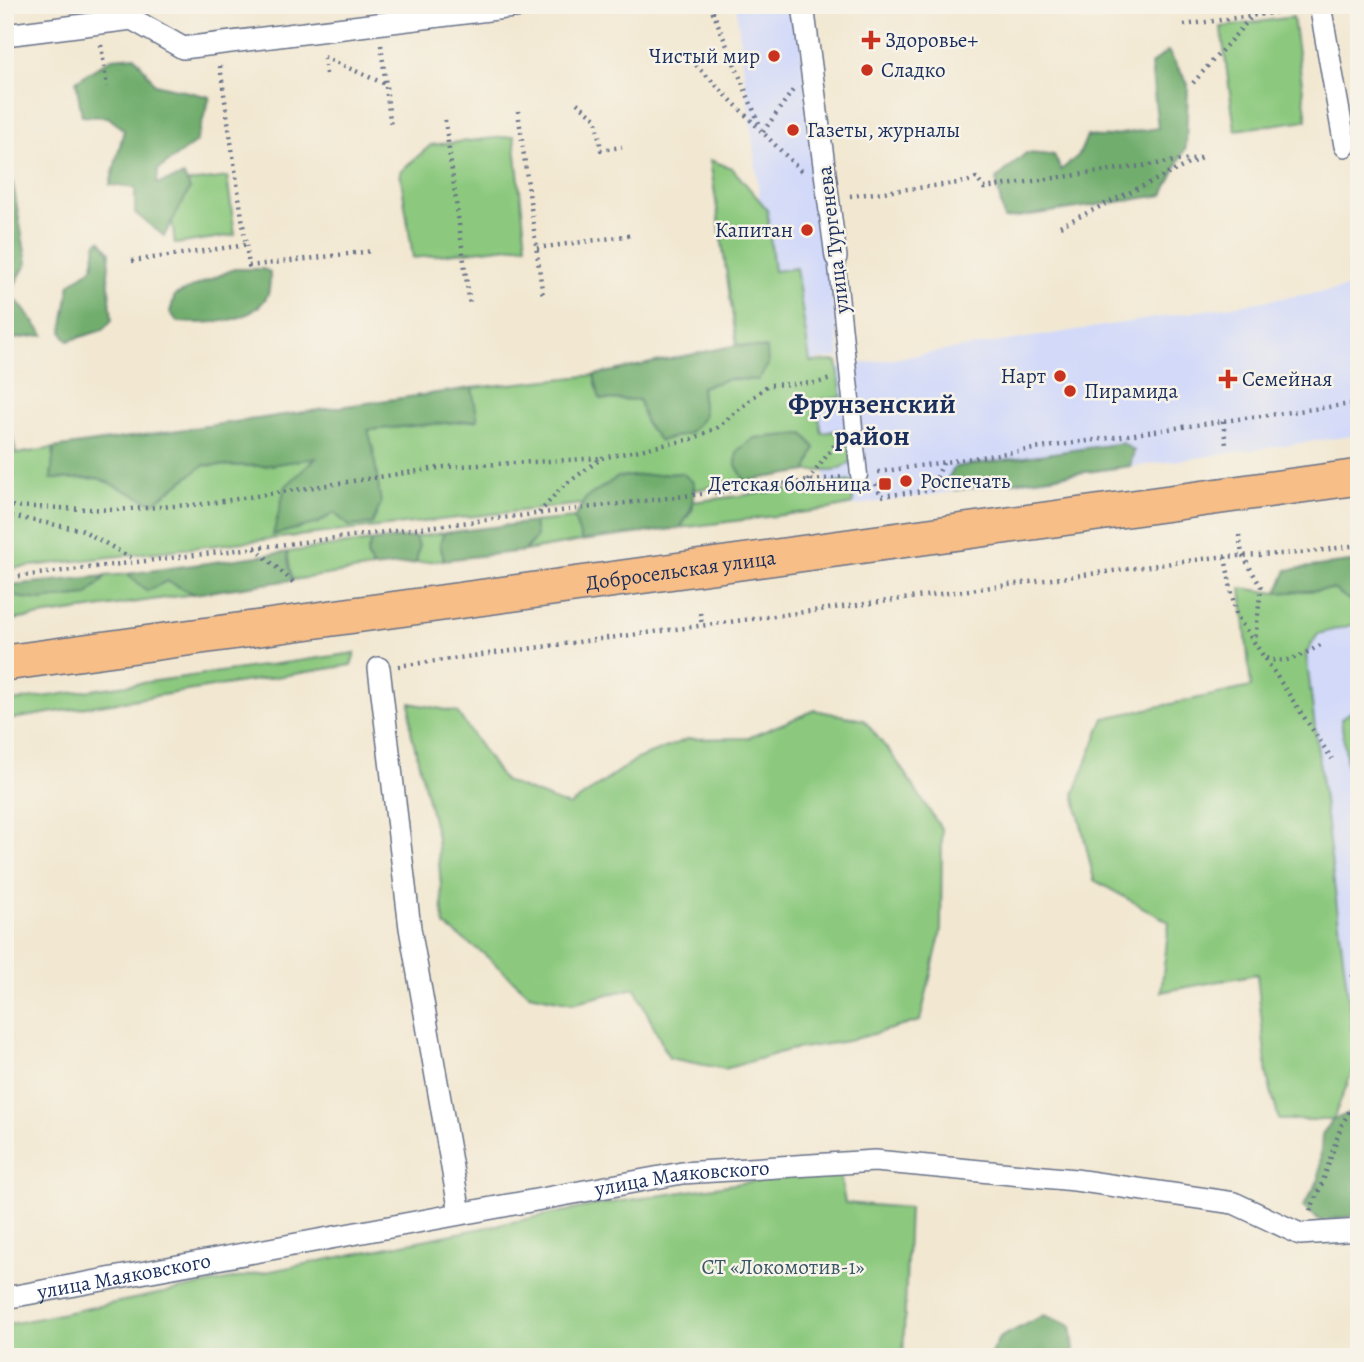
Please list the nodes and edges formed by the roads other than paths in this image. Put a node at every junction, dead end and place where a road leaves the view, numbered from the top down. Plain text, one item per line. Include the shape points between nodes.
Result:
1 (530, 5) edge
2 (803, 5) edge
3 (1320, 6) edge
4 (5, 35) edge
5 (1345, 146) dead end
6 (836, 257) joint
7 (859, 475) road end
8 (1359, 477) edge
9 (5, 663) edge
10 (379, 668) road end
11 (460, 1213) junction
12 (1359, 1230) edge
13 (5, 1298) edge

1 - 4 street via 184,48 132,19
2 - 6 street, улица Тургенева
3 - 5 street
6 - 7 street, улица Тургенева
8 - 9 main road, Добросельская улица
10 - 11 street via 410,928
11 - 12 street, улица Маяковского via 682,1173 875,1161 1075,1180 1234,1203 1300,1234
11 - 13 street, улица Маяковского

